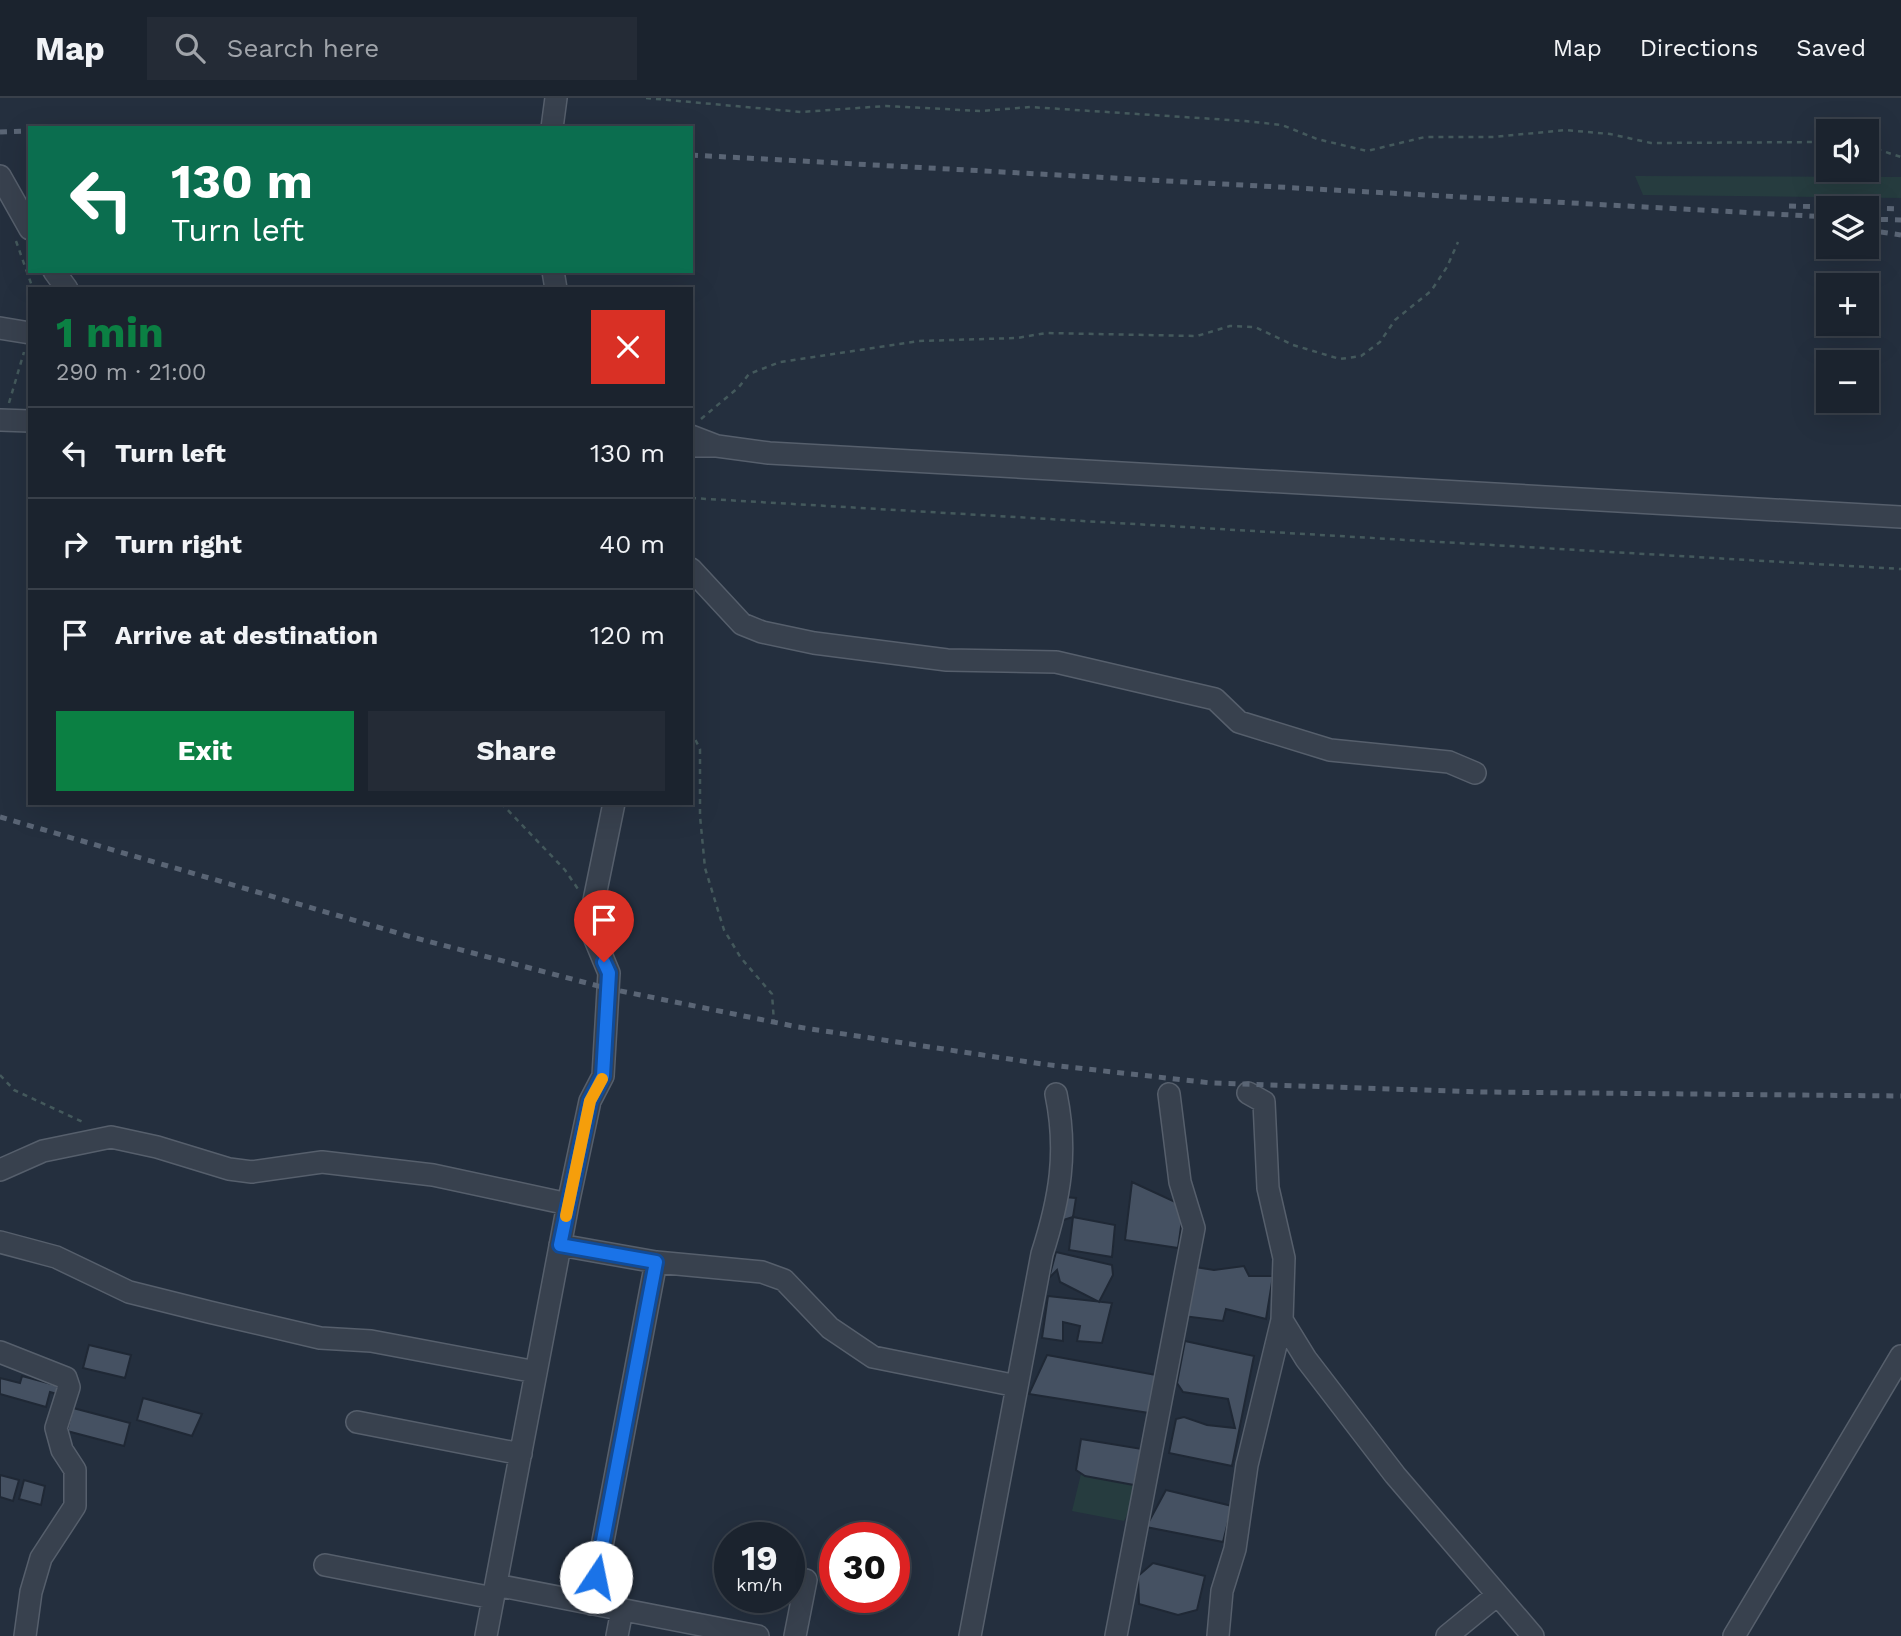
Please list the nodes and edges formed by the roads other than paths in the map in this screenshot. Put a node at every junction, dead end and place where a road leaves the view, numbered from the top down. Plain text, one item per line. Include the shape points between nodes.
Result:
1 (556, 98) edge
2 (552, 126) edge
3 (0, 176) edge
4 (28, 225) edge
5 (0, 328) edge
6 (28, 333) edge
7 (3, 420) edge
8 (28, 421) edge
9 (694, 429) edge
10 (693, 446) edge
11 (717, 446) junction
12 (1901, 517) edge
13 (693, 571) edge
14 (1475, 773) dead end
15 (614, 805) edge
16 (1248, 1093) dead end
17 (1056, 1094) dead end
18 (1169, 1094) dead end
19 (0, 1170) edge
20 (568, 1204) junction
21 (0, 1242) edge
22 (560, 1245) junction
23 (656, 1262) junction
24 (1282, 1321) junction
25 (0, 1352) edge
26 (1901, 1356) edge
27 (536, 1372) junction
28 (1017, 1386) junction
29 (357, 1422) dead end
30 (521, 1454) junction
31 (325, 1565) dead end
32 (806, 1580) dead end
33 (495, 1592) junction
34 (1496, 1596) junction
35 (591, 1604) junction
36 (622, 1610) junction
37 (1447, 1635) edge
38 (25, 1636) edge
39 (486, 1636) edge
40 (617, 1636) edge
41 (758, 1636) edge
42 (795, 1636) edge
43 (970, 1636) edge
44 (1116, 1636) edge
45 (1218, 1636) edge
46 (1533, 1636) edge
47 (1734, 1636) edge

1 - 2 street
3 - 4 street
5 - 6 street
7 - 8 street
9 - 11 street
10 - 11 street
11 - 12 street via 783,454
13 - 14 street via 742,624 762,632 947,660 1056,662 1216,699 1239,722 1330,750 1450,761
15 - 20 street via 589,925 609,973 603,1076 590,1101
16 - 24 street via 1264,1102 1268,1188 1284,1258
17 - 28 street via 1064,1159
18 - 44 street via 1180,1182 1194,1228
19 - 20 street via 43,1151 99,1139 130,1139 229,1169 252,1172 322,1162 433,1175
20 - 22 street
21 - 27 street via 56,1257 129,1292 209,1312 320,1338 371,1341
22 - 23 street
22 - 27 street
23 - 28 street via 762,1272 785,1280 830,1328 873,1357
23 - 35 street
24 - 34 street via 1395,1475
24 - 45 street via 1247,1465 1235,1549 1222,1591
25 - 38 street via 52,1370 66,1378 69,1387 56,1428 62,1450 75,1470 75,1506 41,1558
26 - 47 street
27 - 30 street
28 - 43 street
29 - 30 street
30 - 33 street
31 - 33 street
32 - 42 street
33 - 35 street
33 - 39 street
34 - 37 street
34 - 46 street
35 - 36 street
36 - 40 street
36 - 41 street

